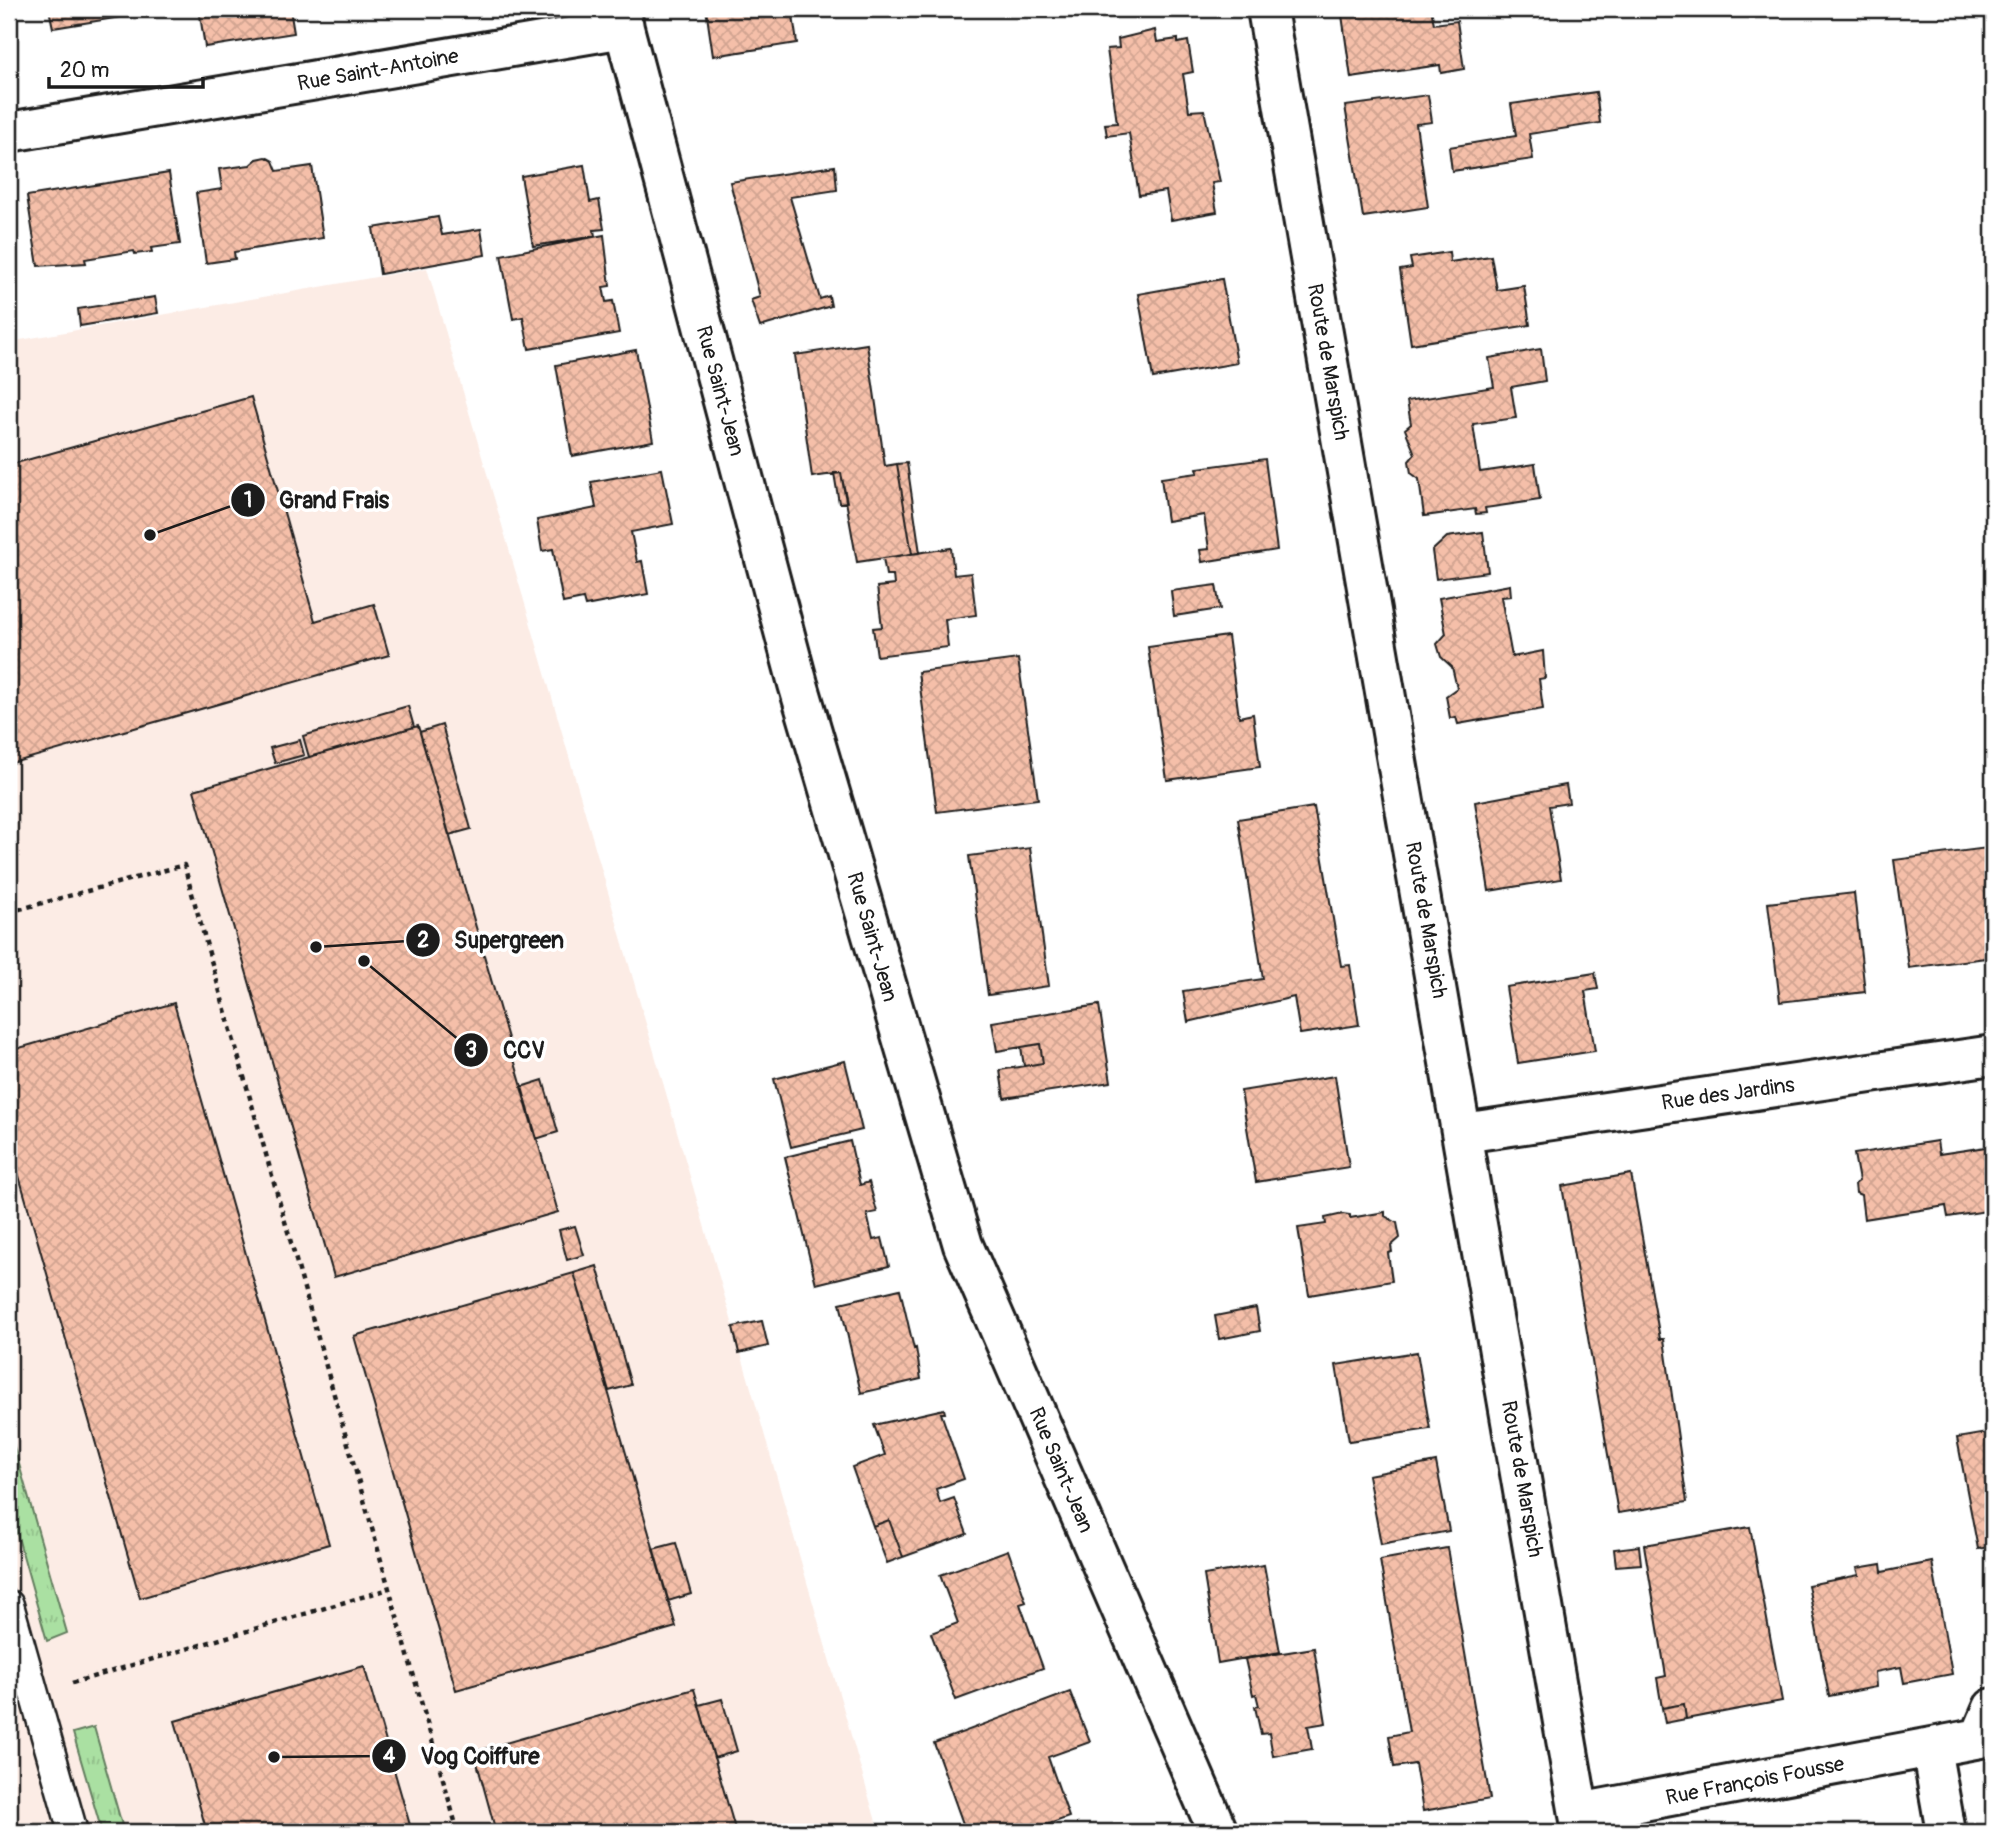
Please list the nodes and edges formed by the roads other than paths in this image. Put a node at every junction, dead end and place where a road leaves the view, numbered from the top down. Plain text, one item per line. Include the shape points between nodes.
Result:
1 (1267, 9) edge
2 (623, 19) edge
3 (9, 132) edge
4 (1993, 1055) edge
5 (1463, 1133) junction
6 (9, 1605) edge
7 (1993, 1708) edge
8 (1931, 1748) junction
9 (1581, 1822) edge
10 (73, 1832) edge
11 (1218, 1832) edge
12 (1946, 1832) edge

1 - 5 street, Route de Marspich
2 - 3 street, Rue Saint-Antoine
2 - 11 street, Rue Saint-Jean via 798,684 963,1245
4 - 5 street, Rue des Jardins
5 - 9 street, Route de Marspich
6 - 10 lane
7 - 8 street, Rue François Fousse via 1980,1738
8 - 9 street, Rue François Fousse
8 - 12 street

